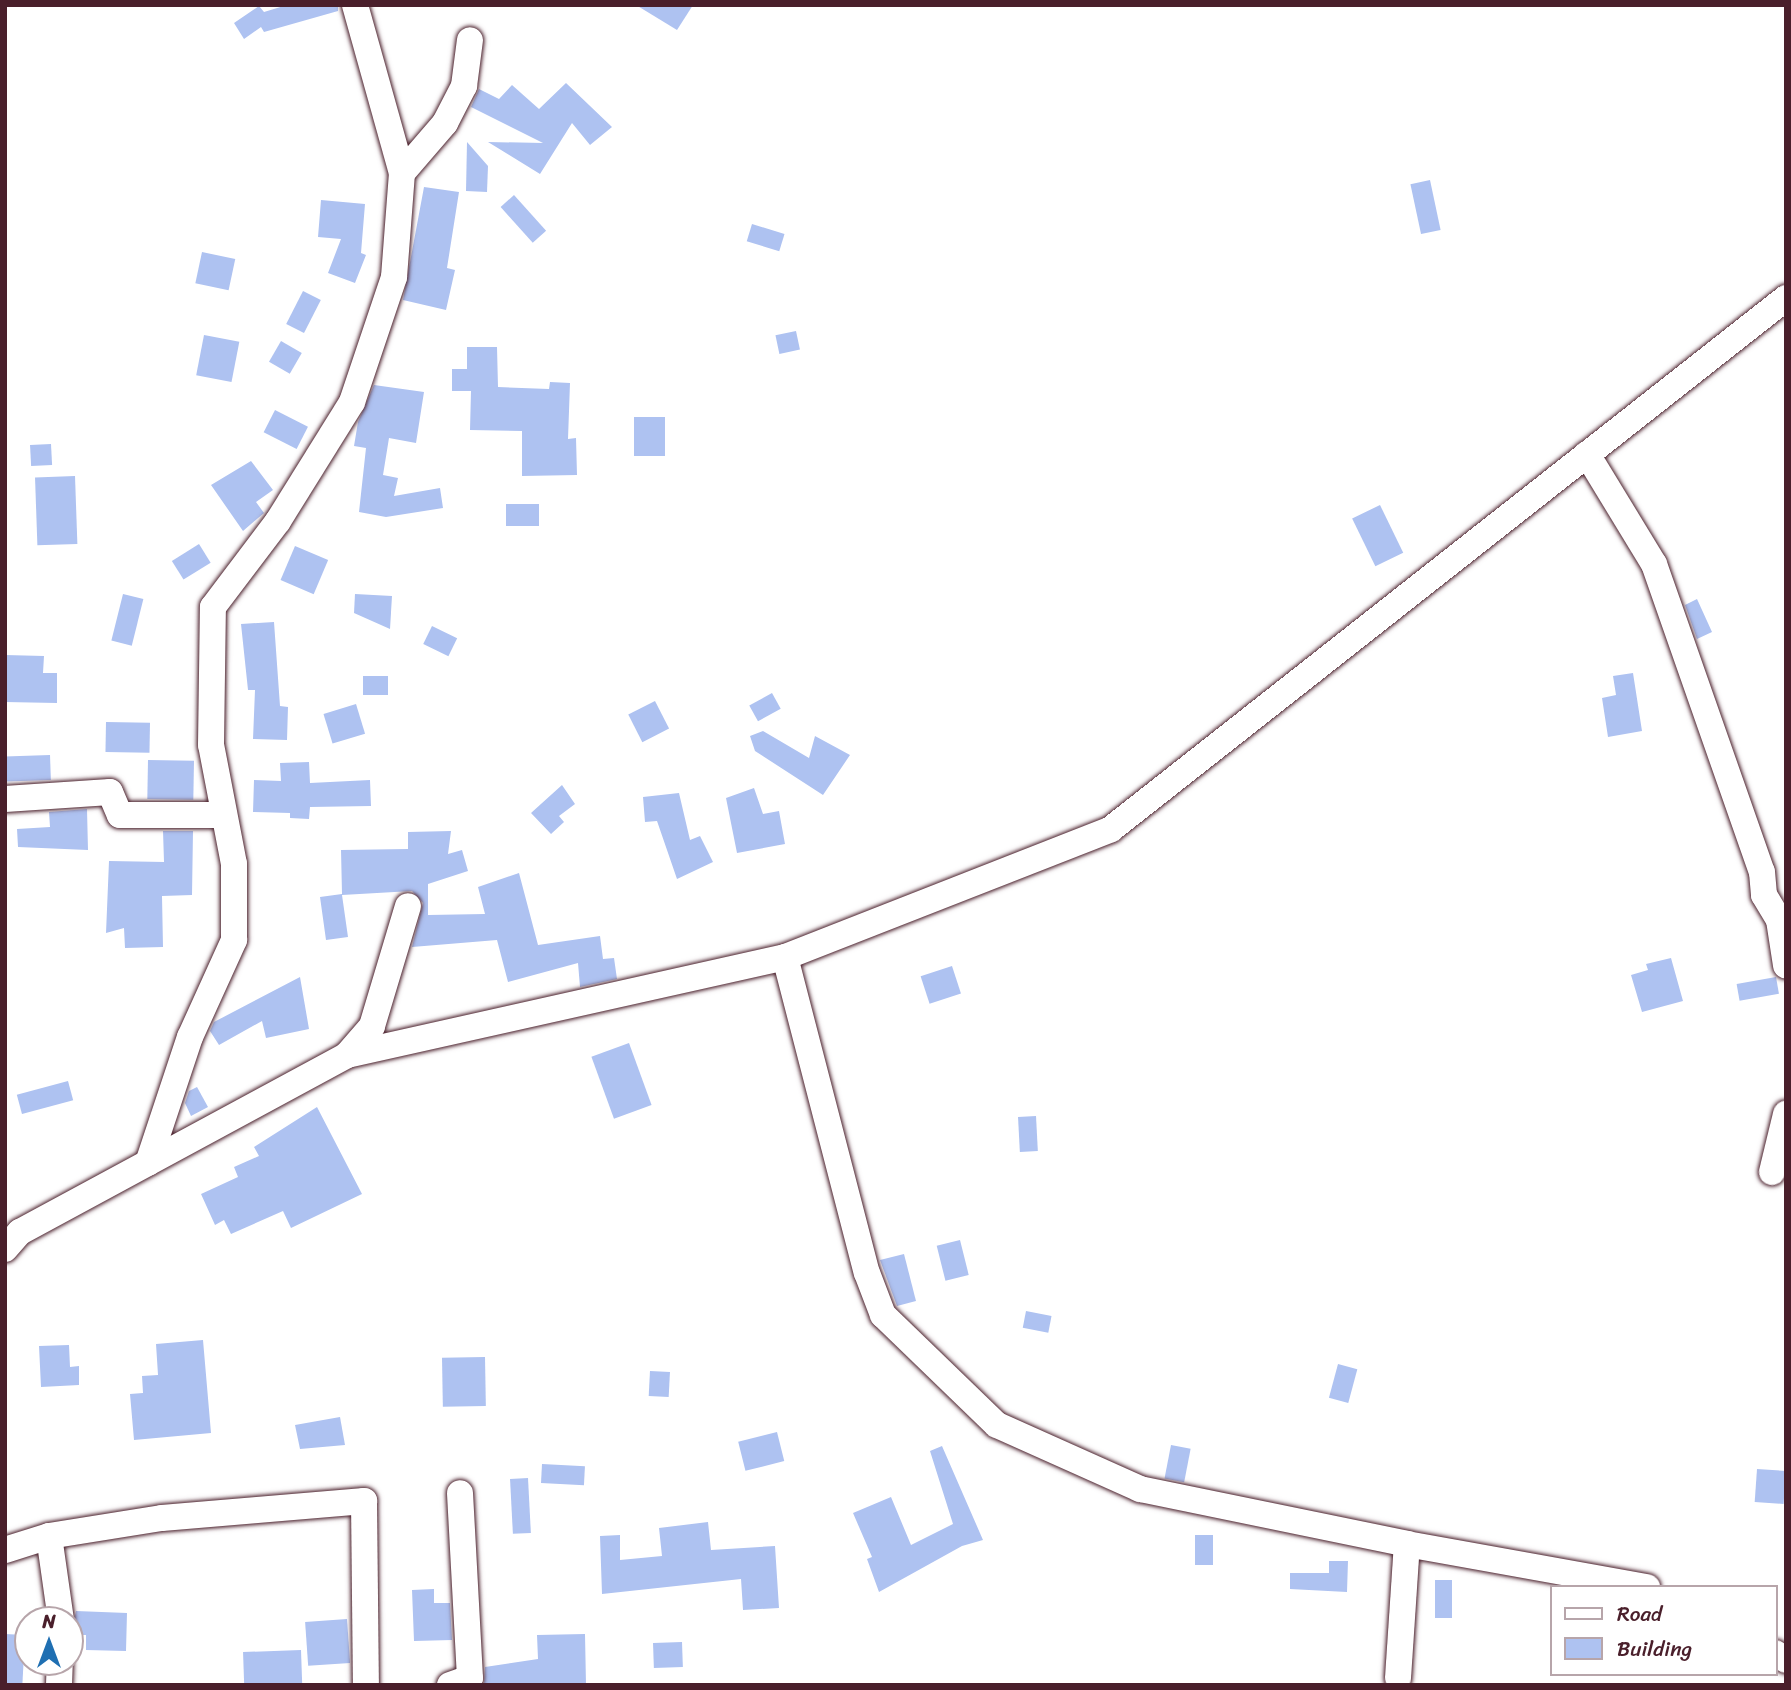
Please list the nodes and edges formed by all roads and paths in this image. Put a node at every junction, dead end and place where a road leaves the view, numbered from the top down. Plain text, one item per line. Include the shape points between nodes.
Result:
1 (355, 5) edge
2 (470, 40) dead end
3 (402, 173) junction
4 (1786, 298) edge
5 (1587, 454) junction
6 (5, 799) edge
7 (224, 815) junction
8 (408, 906) dead end
9 (785, 957) junction
10 (1786, 965) edge
11 (347, 1055) junction
12 (1786, 1114) edge
13 (148, 1163) junction
14 (1772, 1172) dead end
15 (5, 1250) edge
16 (460, 1493) dead end
17 (49, 1536) junction
18 (1407, 1544) junction
19 (5, 1550) edge
20 (1636, 1585) edge
21 (59, 1606) edge
22 (1398, 1678) dead end
23 (366, 1685) edge
24 (450, 1685) edge

1 - 3 street
2 - 3 street via 464,86 445,123
3 - 7 street via 394,277 352,402 278,521 213,607 211,745
4 - 5 street
5 - 9 street via 1111,829
5 - 10 street via 1654,564 1762,872 1764,895 1779,920
6 - 7 street via 110,792 120,815
7 - 13 street via 234,864 234,940 190,1037
8 - 11 street via 372,1026
9 - 11 street
9 - 18 street via 867,1273 883,1315 997,1425 1140,1489
11 - 13 street
12 - 14 street
13 - 15 street via 20,1232
16 - 24 street via 470,1678
17 - 19 street
17 - 21 street
17 - 23 street via 162,1518 364,1502
18 - 20 street
18 - 22 street

